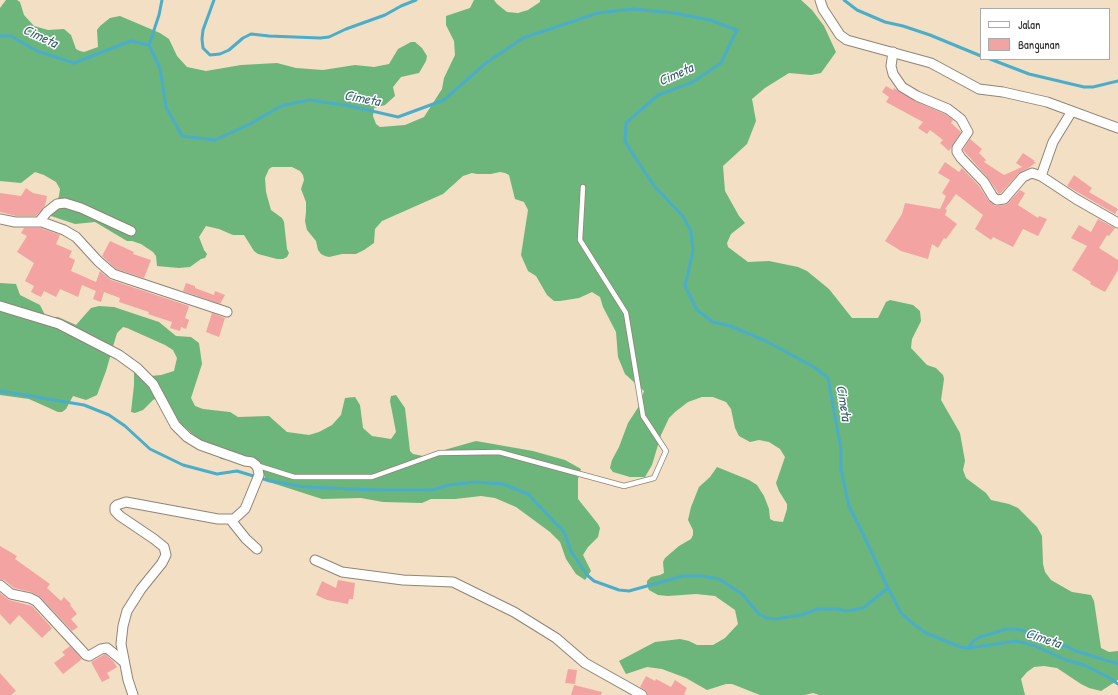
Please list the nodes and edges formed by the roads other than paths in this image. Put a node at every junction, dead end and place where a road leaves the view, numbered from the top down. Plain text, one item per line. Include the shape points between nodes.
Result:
1 (820, 0) edge
2 (893, 52) junction
3 (1072, 111) junction
4 (1118, 128) edge
5 (1041, 176) junction
6 (583, 187) dead end
7 (0, 219) edge
8 (38, 222) junction
9 (1118, 223) edge
10 (131, 231) dead end
11 (0, 306) edge
12 (226, 312) dead end
13 (256, 465) junction
14 (230, 519) junction
15 (257, 549) dead end
16 (315, 560) dead end
17 (0, 585) edge
18 (124, 662) junction
19 (133, 695) edge
20 (642, 695) edge

1 - 2 street via 840,35 853,42
2 - 3 street via 931,63 979,89 1046,102
2 - 5 street via 891,66 902,88 948,109 961,119 968,132 957,152 984,182 993,197 997,200 1004,199 1026,174
3 - 4 street
3 - 5 street via 1053,142
5 - 9 street
6 - 13 lane via 580,240 626,313 644,416 666,451 654,478 624,486 499,452 439,453 372,477 294,477
7 - 8 street
8 - 10 street via 57,204 65,203
8 - 12 street via 64,230 76,237 113,274
11 - 13 street via 59,324 119,354 152,384 175,425 187,437 200,445
13 - 14 street via 259,475 245,509 238,517
14 - 15 street
14 - 18 street via 126,502 115,507 120,516 164,547 166,555 127,611 121,644
16 - 20 street via 342,572 403,580 453,582 514,612 556,638 585,663
17 - 18 street via 11,594 36,601 86,655 107,648
18 - 19 street

